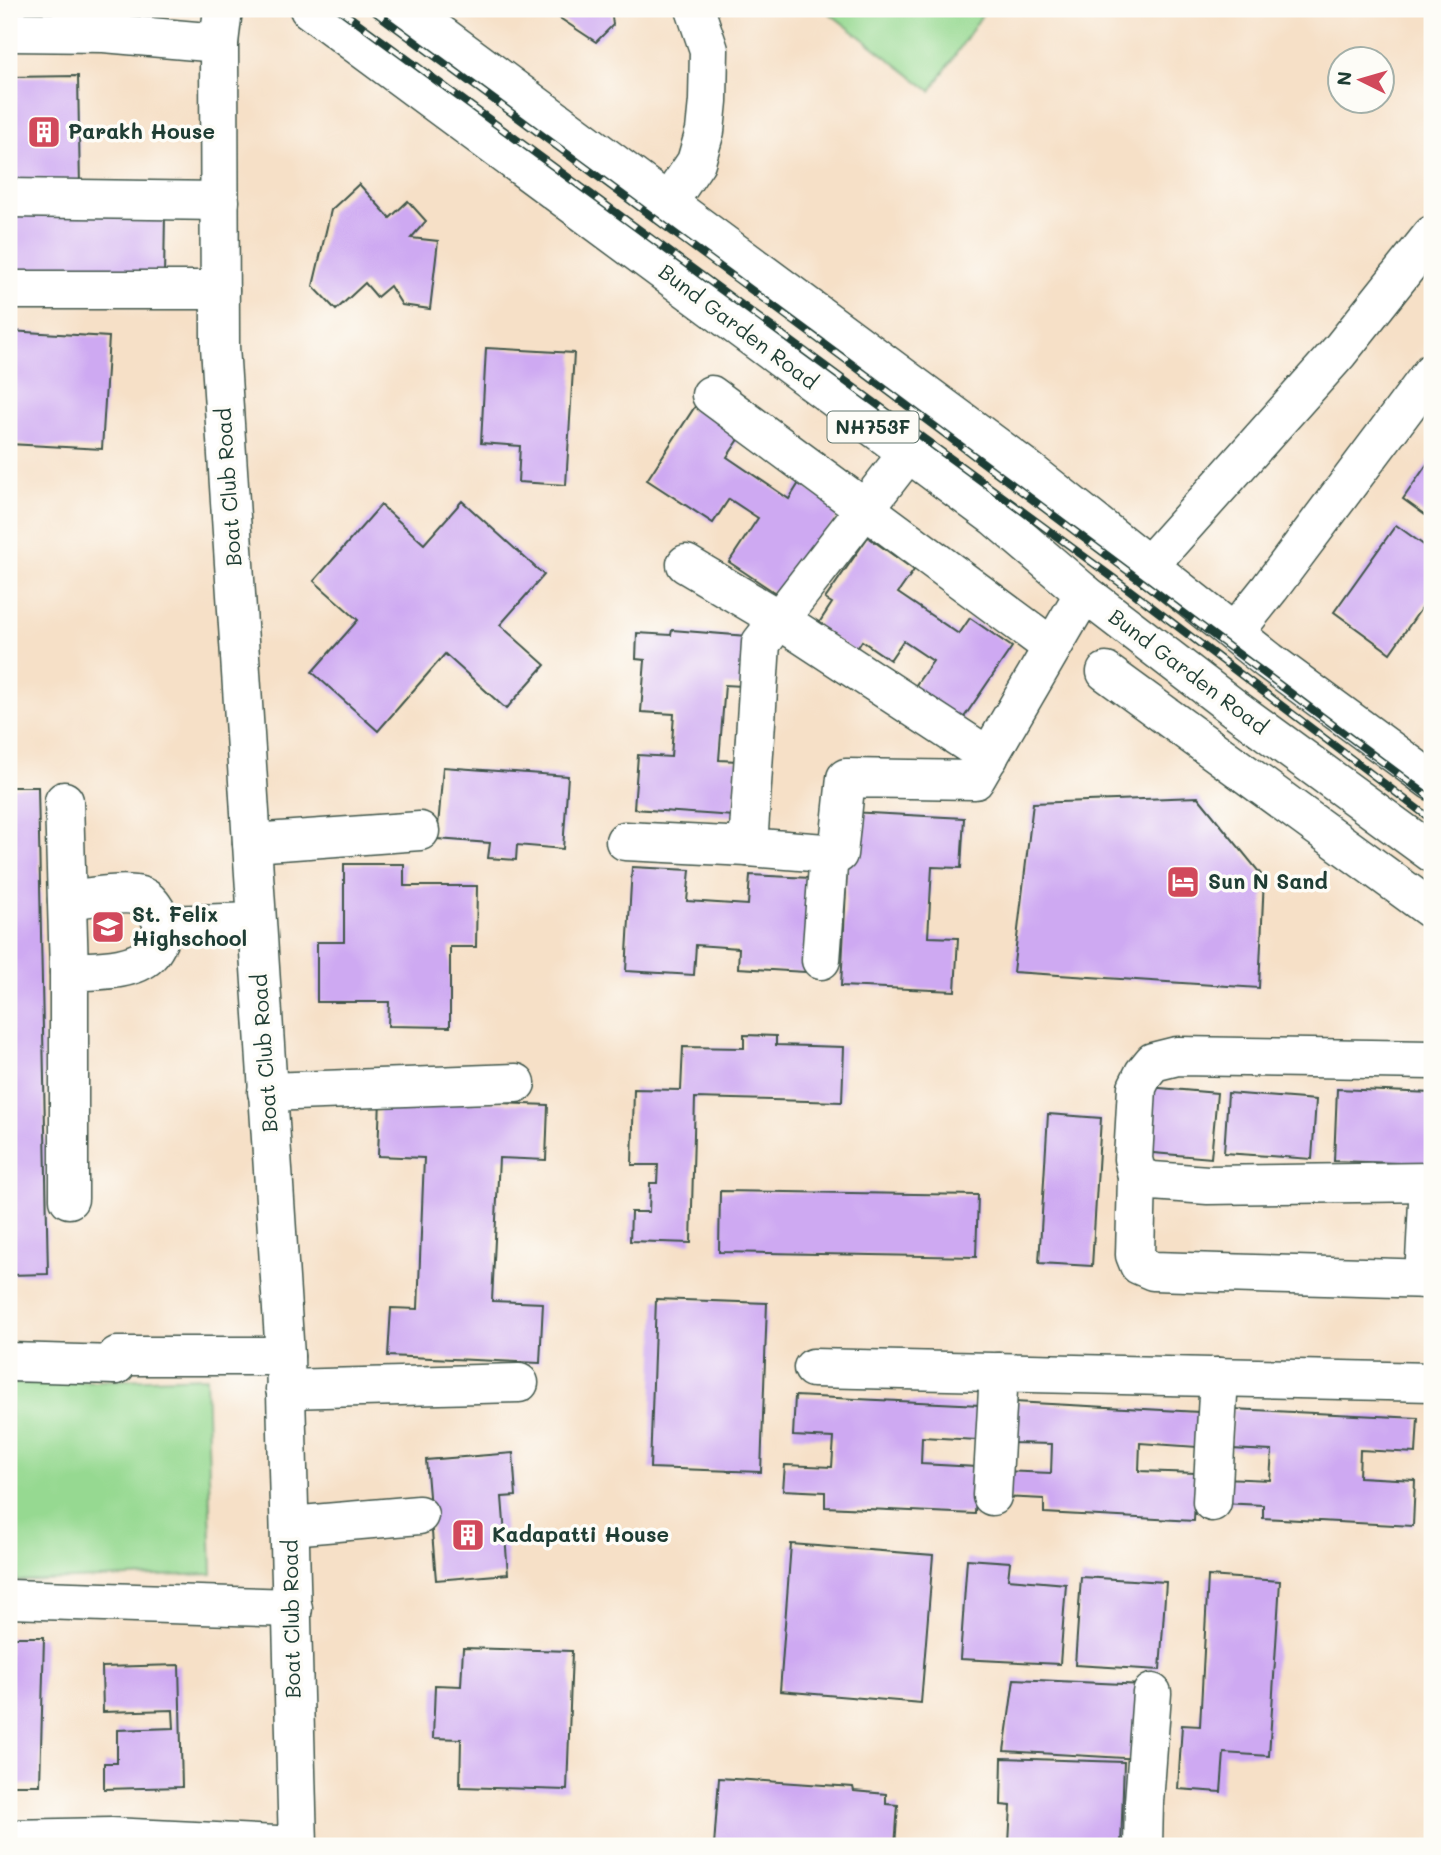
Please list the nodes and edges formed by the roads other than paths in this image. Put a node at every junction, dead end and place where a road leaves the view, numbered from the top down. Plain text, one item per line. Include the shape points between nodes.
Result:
1 (309, 9) edge
2 (406, 9) edge
3 (695, 9) edge
4 (221, 26) edge
5 (9, 32) edge
6 (9, 198) edge
7 (220, 201) junction
8 (668, 203) junction
9 (1432, 235) edge
10 (9, 290) edge
11 (220, 290) junction
12 (1432, 372) edge
13 (711, 395) dead end
14 (908, 453) junction
15 (865, 509) junction
16 (686, 564) dead end
17 (1149, 565) junction
18 (1084, 593) junction
19 (779, 620) junction
20 (1234, 633) junction
21 (1052, 647) junction
22 (1106, 672) dead end
23 (989, 757) junction
24 (1431, 778) edge
25 (64, 801) dead end
26 (420, 831) dead end
27 (625, 841) dead end
28 (252, 843) junction
29 (748, 848) junction
30 (829, 853) junction
31 (1432, 853) edge
32 (67, 900) junction
33 (1432, 910) edge
34 (256, 922) junction
35 (163, 925) junction
36 (821, 960) dead end
37 (69, 972) junction
38 (1432, 1060) edge
39 (516, 1083) dead end
40 (267, 1092) junction
41 (1137, 1176) junction
42 (1430, 1182) edge
43 (69, 1199) dead end
44 (1428, 1279) edge
45 (9, 1362) edge
46 (813, 1368) dead end
47 (285, 1372) junction
48 (999, 1373) junction
49 (1219, 1377) junction
50 (519, 1382) dead end
51 (1432, 1382) edge
52 (992, 1496) dead end
53 (1212, 1502) dead end
54 (419, 1515) dead end
55 (290, 1526) junction
56 (9, 1599) edge
57 (293, 1608) junction
58 (1152, 1693) dead end
59 (9, 1839) edge
60 (1143, 1841) edge
61 (298, 1846) edge

1 - 14 main road, Bund Garden Road / NH753F
2 - 8 main road, NH753F
3 - 8 main road via 709,50 705,131 696,162
4 - 5 main road via 104,33
4 - 7 main road, Boat Club Road
6 - 7 main road
7 - 11 main road, Boat Club Road
8 - 17 main road, NH753F
9 - 17 main road via 1339,352
10 - 11 main road
11 - 28 main road, Boat Club Road
12 - 20 main road
13 - 15 main road
14 - 15 main road
14 - 18 main road, Bund Garden Road / NH753F via 995,517
15 - 19 main road
15 - 21 main road
16 - 19 main road
17 - 20 main road, NH753F
18 - 21 main road
18 - 31 main road, Bund Garden Road / NH753F
19 - 23 main road
19 - 29 main road via 761,643
20 - 24 main road, NH753F
21 - 23 main road
22 - 33 main road
23 - 30 main road via 975,780 846,778 838,854
25 - 32 main road
26 - 28 main road
27 - 29 main road
28 - 34 main road, Boat Club Road
29 - 30 main road
30 - 36 main road
32 - 35 main road via 140,895
32 - 37 main road
34 - 35 main road
34 - 40 main road, Boat Club Road
35 - 37 main road via 149,955 129,967
37 - 43 main road
38 - 41 main road via 1177,1056 1153,1062 1137,1087 1133,1159
39 - 40 main road
40 - 47 main road, Boat Club Road
41 - 42 main road via 1208,1185
41 - 44 main road via 1135,1255 1139,1265 1153,1271
42 - 44 main road
45 - 47 main road via 116,1365 117,1356
46 - 48 main road
47 - 50 main road
47 - 55 main road, Boat Club Road
48 - 49 main road
48 - 52 main road
49 - 51 main road
49 - 53 main road
54 - 55 main road
55 - 57 main road, Boat Club Road
56 - 57 main road
57 - 61 main road, Boat Club Road
58 - 60 main road
59 - 61 main road via 111,1837

